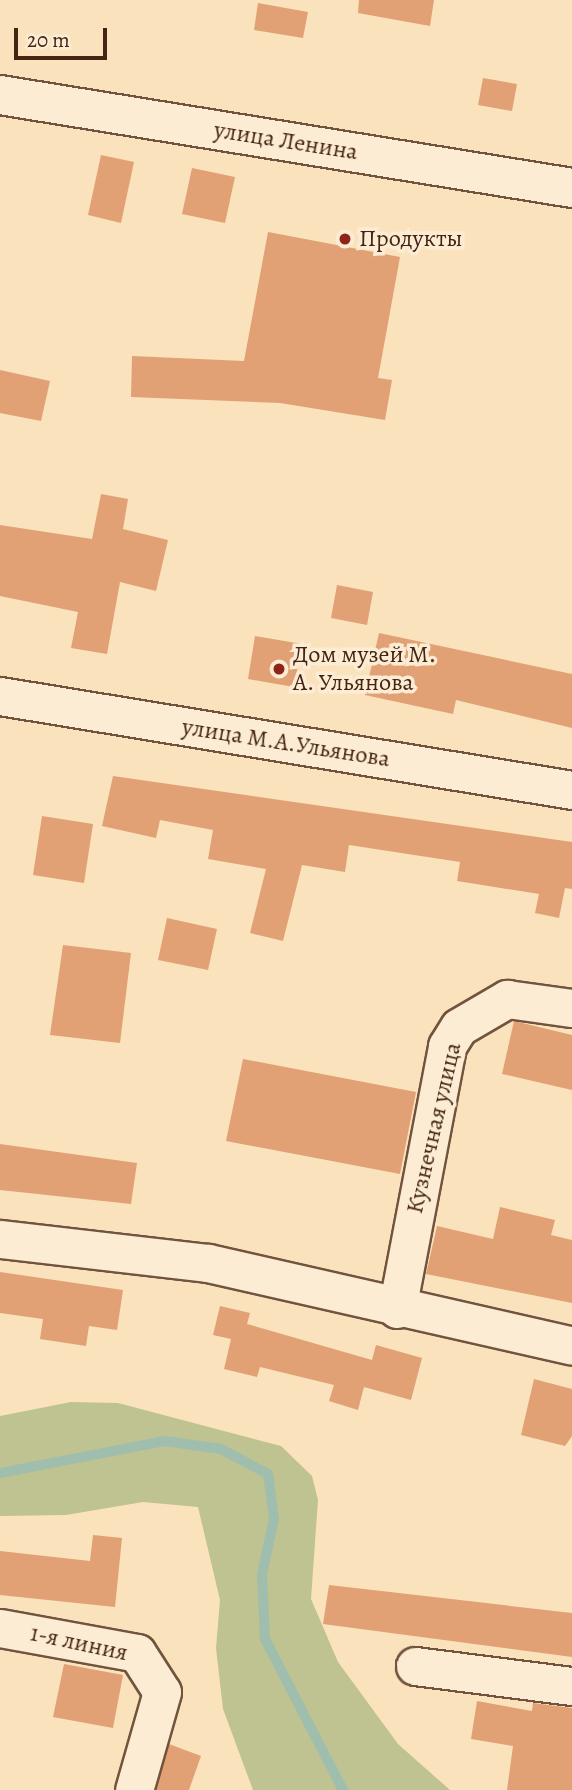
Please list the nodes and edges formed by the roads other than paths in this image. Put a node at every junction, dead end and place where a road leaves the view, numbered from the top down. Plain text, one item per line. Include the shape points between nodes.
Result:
1 (0, 95) edge
2 (572, 188) edge
3 (0, 696) edge
4 (572, 790) edge
5 (572, 1008) edge
6 (0, 1239) edge
7 (397, 1308) junction
8 (572, 1346) edge
9 (0, 1628) edge
10 (415, 1666) dead end
11 (572, 1686) edge
12 (134, 1790) edge

1 - 2 main road, улица Ленина
3 - 4 street, улица М.А.Ульянова
5 - 7 street, Кузнечная улица via 507,999 472,1013 458,1027 447,1046
6 - 7 street via 208,1263
7 - 8 street
9 - 12 street, 1-я линия via 137,1653 162,1692
10 - 11 street

